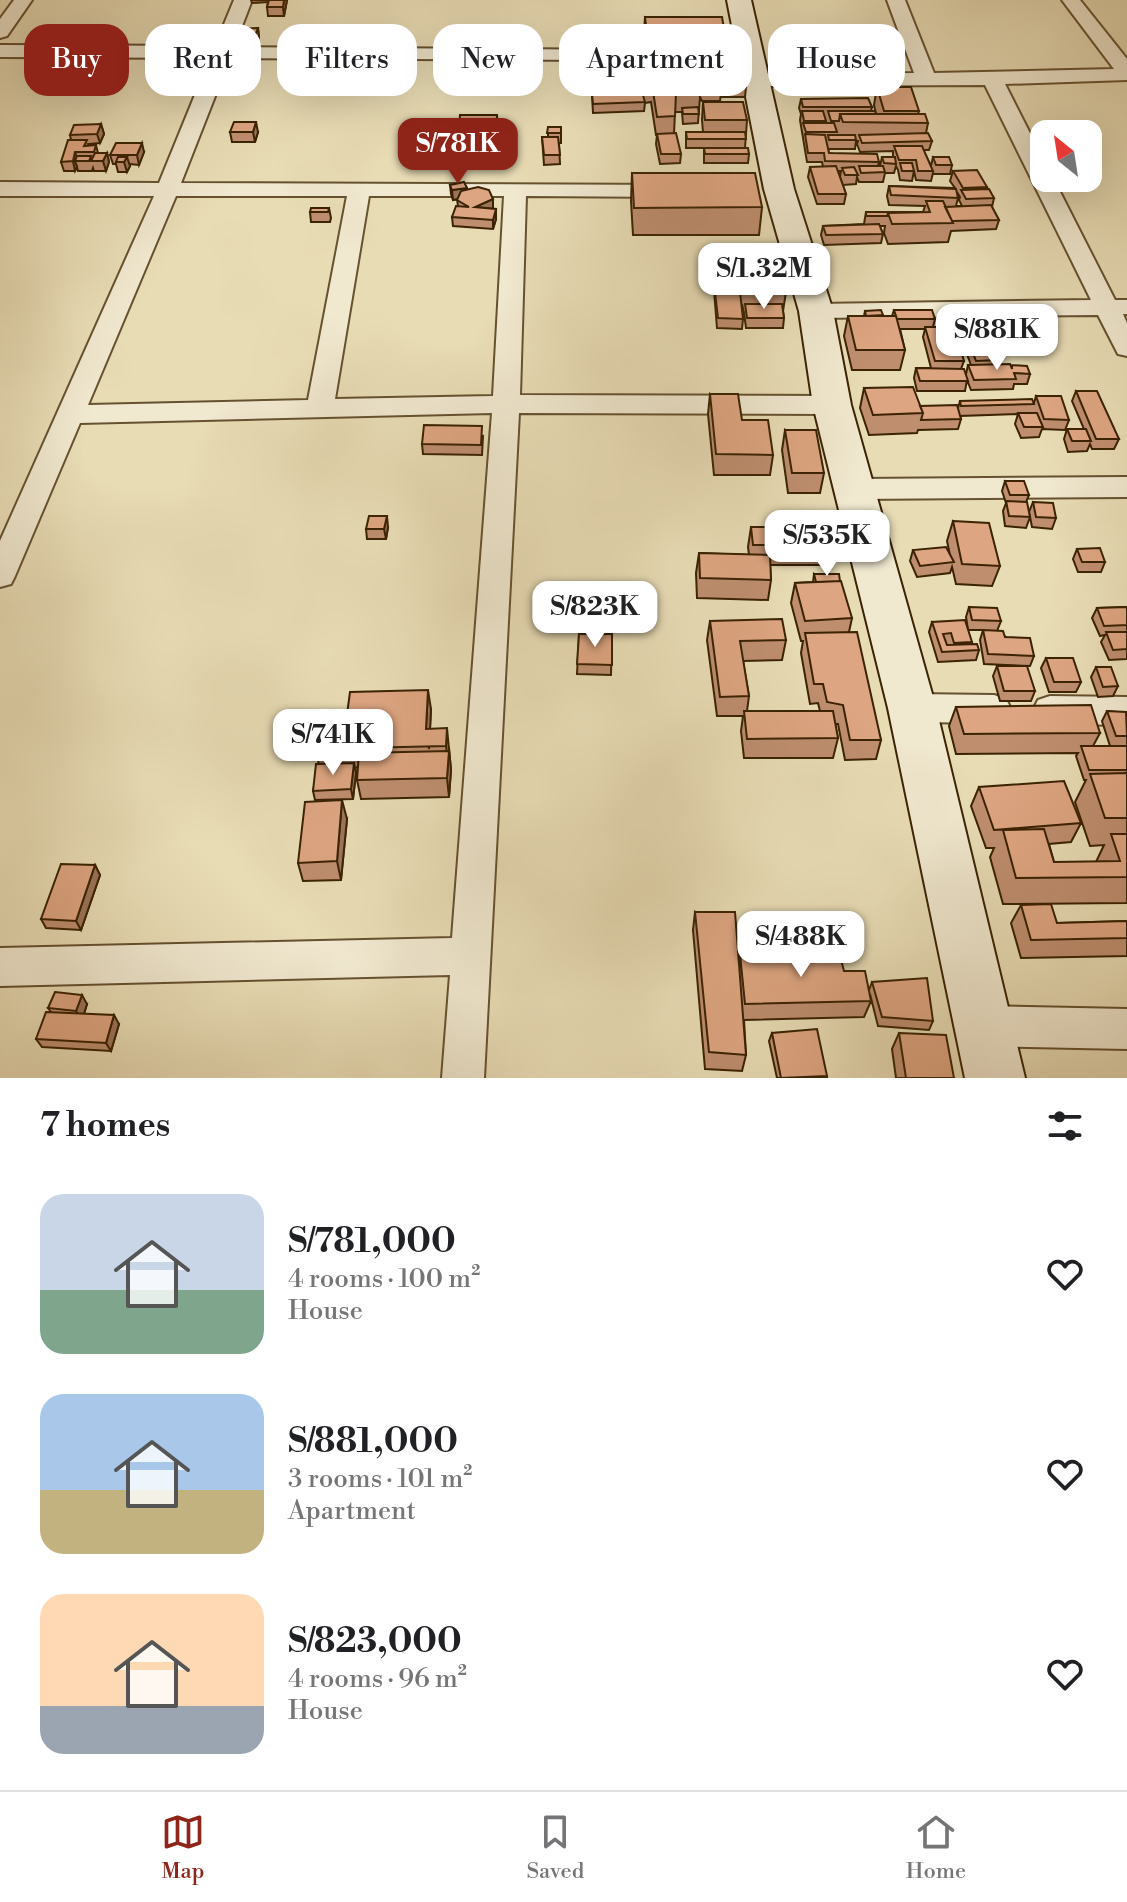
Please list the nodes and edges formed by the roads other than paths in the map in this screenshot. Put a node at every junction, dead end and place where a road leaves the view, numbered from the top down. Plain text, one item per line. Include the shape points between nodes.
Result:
1 (23, 0) edge
2 (243, 0) edge
3 (739, 0) edge
4 (896, 0) edge
5 (1071, 0) edge
6 (234, 24) edge
7 (0, 32) edge
8 (0, 51) edge
9 (145, 52) edge
10 (261, 53) edge
11 (753, 68) junction
12 (1127, 73) edge
13 (926, 79) junction
14 (992, 79) junction
15 (205, 96) edge
16 (0, 189) edge
17 (701, 189) edge
18 (515, 190) junction
19 (167, 191) junction
20 (359, 191) junction
21 (1118, 308) edge
22 (816, 311) junction
23 (1127, 348) edge
24 (506, 404) junction
25 (832, 405) junction
26 (320, 408) junction
27 (72, 414) junction
28 (1127, 487) edge
29 (857, 489) junction
30 (0, 576) edge
31 (912, 708) junction
32 (1127, 711) edge
33 (471, 956) junction
34 (0, 967) edge
35 (983, 1026) junction
36 (1127, 1029) edge
37 (463, 1078) edge
38 (995, 1078) edge

1 - 7 street
2 - 6 street
3 - 11 street
4 - 13 street
5 - 12 street
8 - 9 street
10 - 11 street
11 - 13 street
11 - 22 street via 771,189
12 - 14 street
13 - 14 street
14 - 21 street
15 - 19 street
16 - 19 street
17 - 18 street
18 - 20 street
18 - 24 street
19 - 20 street
19 - 27 street
20 - 26 street
21 - 22 street
21 - 23 street
22 - 25 street
24 - 25 street
24 - 26 street
24 - 33 street
25 - 29 street
26 - 27 street
27 - 30 street
28 - 29 street
29 - 31 street
31 - 32 street
31 - 35 street
33 - 34 street
33 - 37 street
35 - 36 street
35 - 38 street

